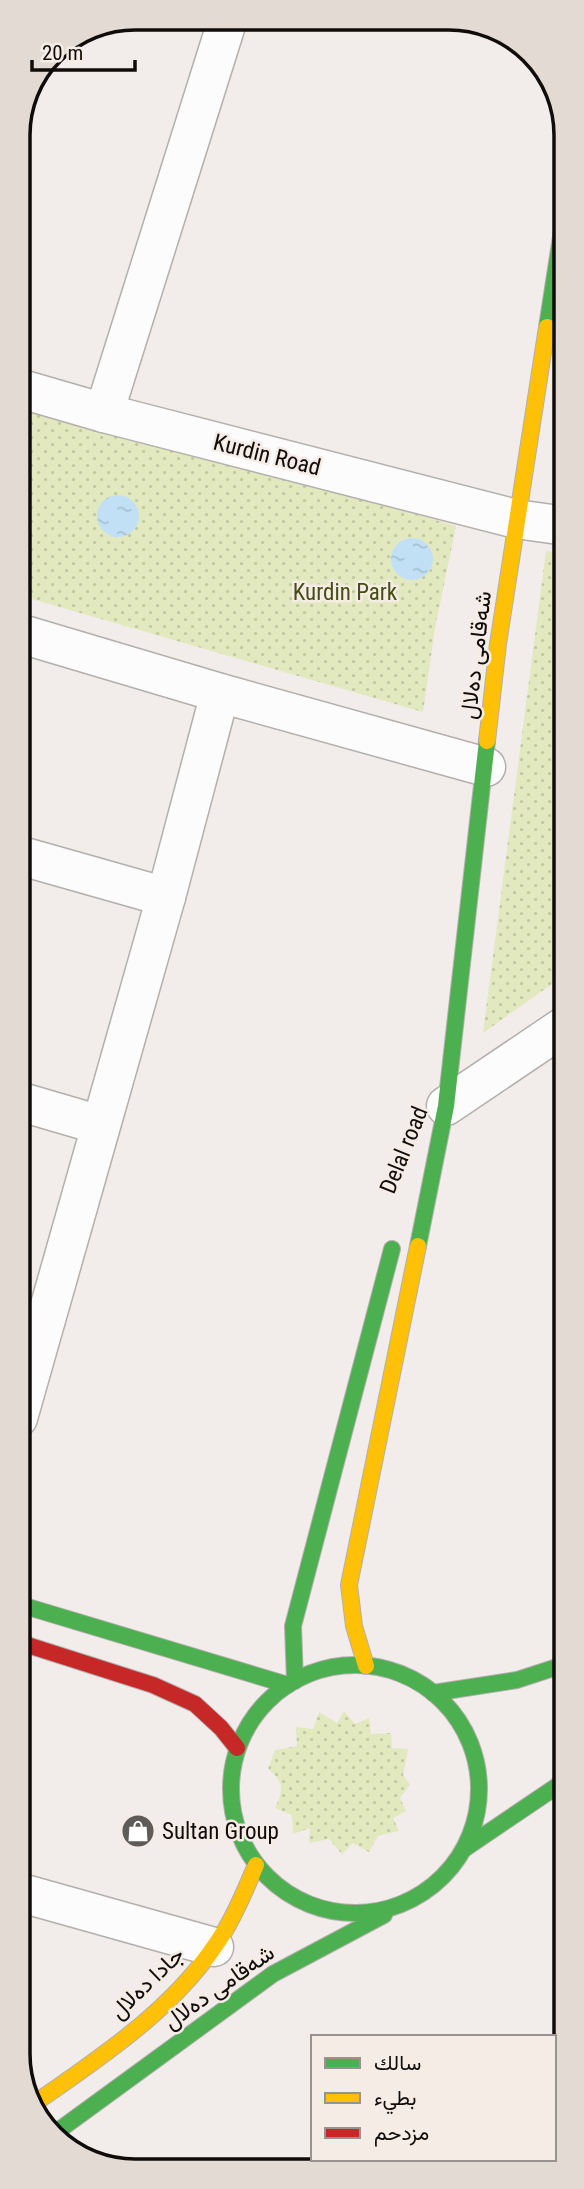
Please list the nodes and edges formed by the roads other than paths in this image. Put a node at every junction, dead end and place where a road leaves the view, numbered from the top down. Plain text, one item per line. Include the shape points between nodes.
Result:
1 (224, 30) edge
2 (554, 280) edge
3 (30, 391) edge
4 (104, 413) junction
5 (516, 519) junction
6 (554, 524) edge
7 (30, 637) edge
8 (220, 693) junction
9 (486, 767) junction
10 (30, 858) edge
11 (166, 897) junction
12 (554, 1033) edge
13 (30, 1105) edge
14 (446, 1106) junction
15 (100, 1125) junction
16 (413, 1186) dead end
17 (395, 1238) dead end
18 (30, 1333) edge
19 (30, 1607) edge
20 (30, 1646) edge
21 (366, 1666) junction
22 (554, 1668) edge
23 (291, 1683) junction
24 (433, 1693) junction
25 (237, 1748) junction
26 (554, 1788) edge
27 (464, 1849) junction
28 (256, 1866) junction
29 (424, 1893) junction
30 (30, 1895) edge
31 (214, 1947) junction
32 (40, 2099) edge
33 (60, 2129) edge

1 - 4 street
2 - 5 main road, شەقامی دەلال
3 - 4 street, Kurdin Road
4 - 5 street, Kurdin Road
5 - 6 street, Kurdin Road
5 - 9 main road, شەقامی دەلال
7 - 8 street
8 - 9 street
8 - 11 street
9 - 14 main road, شەقامی دەلال
10 - 11 street
11 - 15 street
12 - 14 street
13 - 15 street
14 - 16 main road, Delal road
14 - 21 main road, Delal road via 349,1585 350,1613
15 - 18 street
17 - 23 main road via 295,1617
19 - 23 main road
20 - 25 main road via 153,1685 195,1704
21 - 23 main road via 317,1671
21 - 24 main road via 401,1674
22 - 24 main road via 517,1679
23 - 25 main road via 252,1719
24 - 27 main road via 461,1725 477,1765 478,1808
25 - 28 main road via 230,1797 234,1821
26 - 27 main road
27 - 29 main road
28 - 29 main road via 296,1899 321,1909 374,1912
28 - 31 main road, جادا دەلال
29 - 33 main road, شەقامی دەلال via 273,1974
30 - 31 street
31 - 32 main road, جادا دەلال via 160,2007

